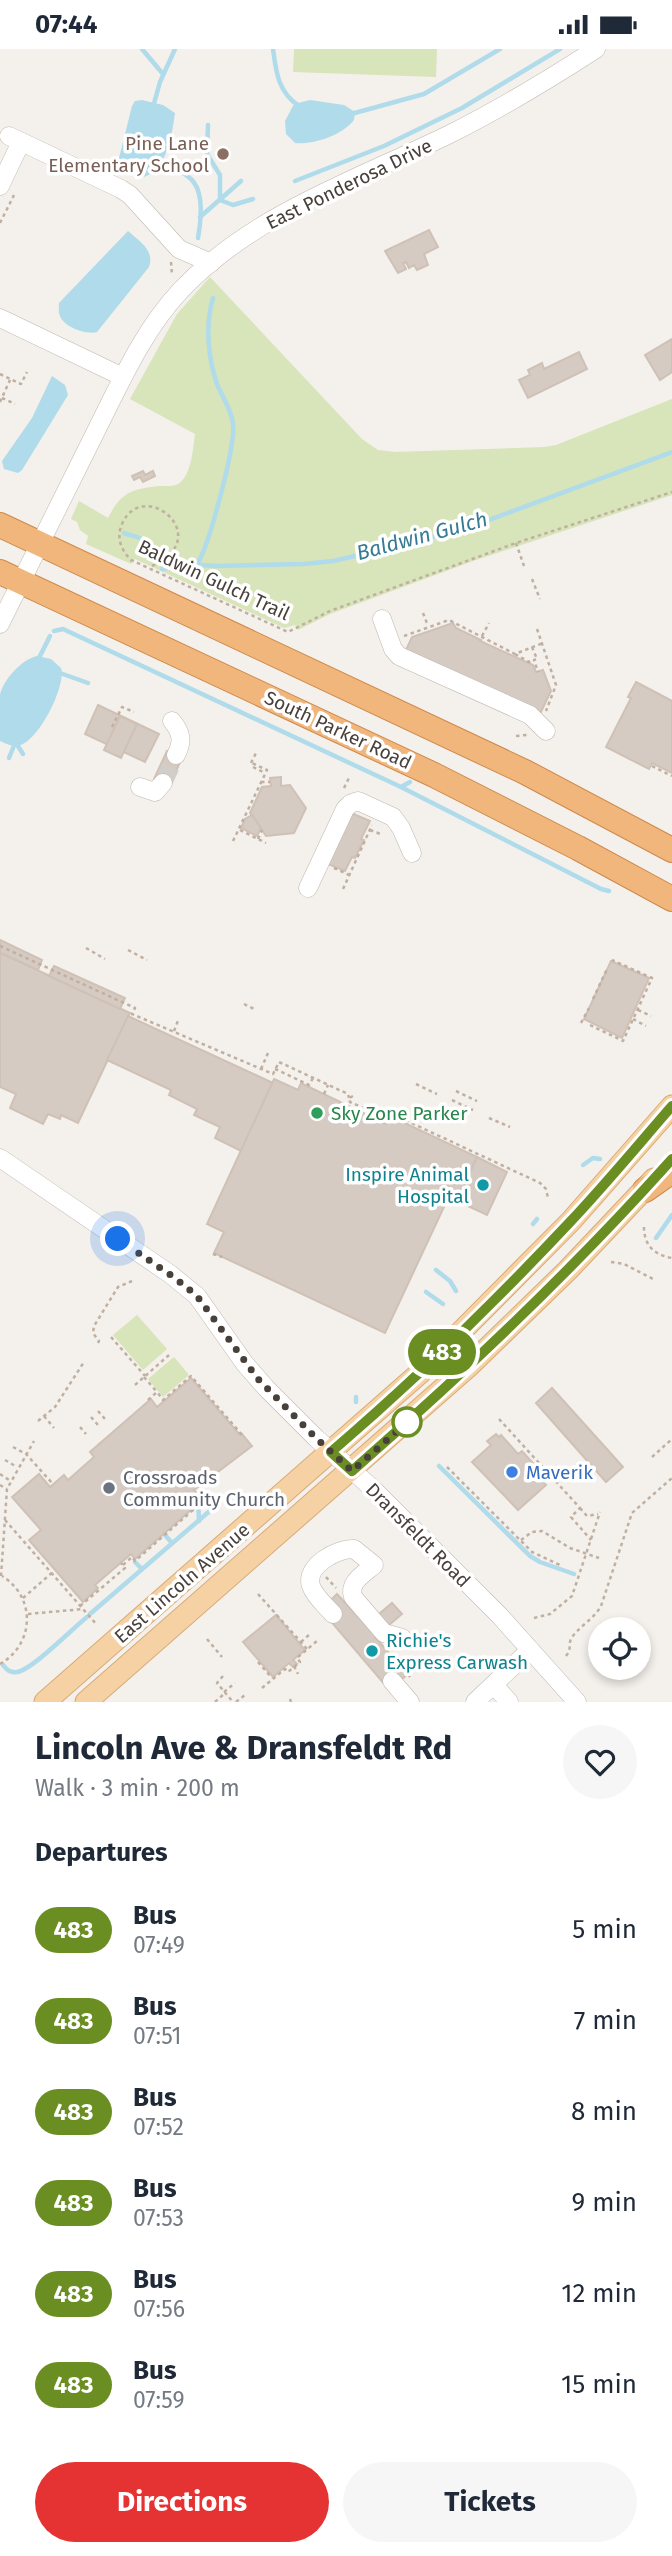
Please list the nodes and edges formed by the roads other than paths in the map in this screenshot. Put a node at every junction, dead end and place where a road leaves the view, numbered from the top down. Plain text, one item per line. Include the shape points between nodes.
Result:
1 (596, 49) edge
2 (0, 186) edge
3 (179, 249) junction
4 (211, 263) junction
5 (189, 282) junction
6 (0, 318) edge
7 (123, 377) junction
8 (0, 525) edge
9 (39, 543) junction
10 (10, 576) edge
11 (382, 619) dead end
12 (0, 624) edge
13 (172, 721) dead end
14 (545, 724) road end
15 (176, 755) tunnel mouth
16 (163, 783) dead end
17 (140, 787) dead end
18 (519, 817) junction
19 (672, 850) edge
20 (412, 853) dead end
21 (309, 888) dead end
22 (672, 898) edge
23 (672, 917) edge
24 (672, 1106) edge
25 (0, 1158) edge
26 (672, 1159) edge
27 (672, 1171) edge
28 (645, 1189) junction
29 (331, 1452) junction
30 (352, 1471) junction
31 (333, 1614) dead end
32 (402, 1638) dead end
33 (530, 1650) junction
34 (392, 1681) dead end
35 (494, 1685) junction
36 (46, 1702) edge
37 (86, 1702) edge
38 (410, 1702) edge
39 (475, 1702) edge
40 (509, 1702) edge
41 (577, 1702) edge

1 - 4 street, East Ponderosa Drive via 485,116 276,218
2 - 3 street via 15,139 125,191
3 - 4 street
3 - 5 street
4 - 5 street, East Ponderosa Drive
5 - 7 street, East Ponderosa Drive via 158,319
6 - 7 street
7 - 9 street, East Ponderosa Drive
8 - 9 highway
9 - 10 street, East Ponderosa Drive
9 - 19 highway via 526,772
10 - 12 street, East Ponderosa Drive
10 - 18 highway, South Parker Road
11 - 14 street via 399,656
13 - 15 street via 182,739
16 - 17 street via 155,792
18 - 22 highway, South Parker Road
18 - 23 highway via 530,840
20 - 21 street via 396,819 353,802 345,809
24 - 29 main road, East Lincoln Avenue via 512,1283
25 - 29 street, Dransfeldt Road via 186,1286 258,1379
26 - 28 main road, East Lincoln Avenue
27 - 28 highway
28 - 30 main road, East Lincoln Avenue via 516,1322
29 - 30 street, Dransfeldt Road
29 - 36 main road, East Lincoln Avenue
30 - 33 street, Dransfeldt Road
30 - 37 main road, East Lincoln Avenue
31 - 32 street via 310,1584 311,1576 332,1554 350,1548 374,1565 346,1587 384,1633
33 - 35 street
33 - 41 street, Dransfeldt Road
34 - 38 street
35 - 39 street
35 - 40 street

